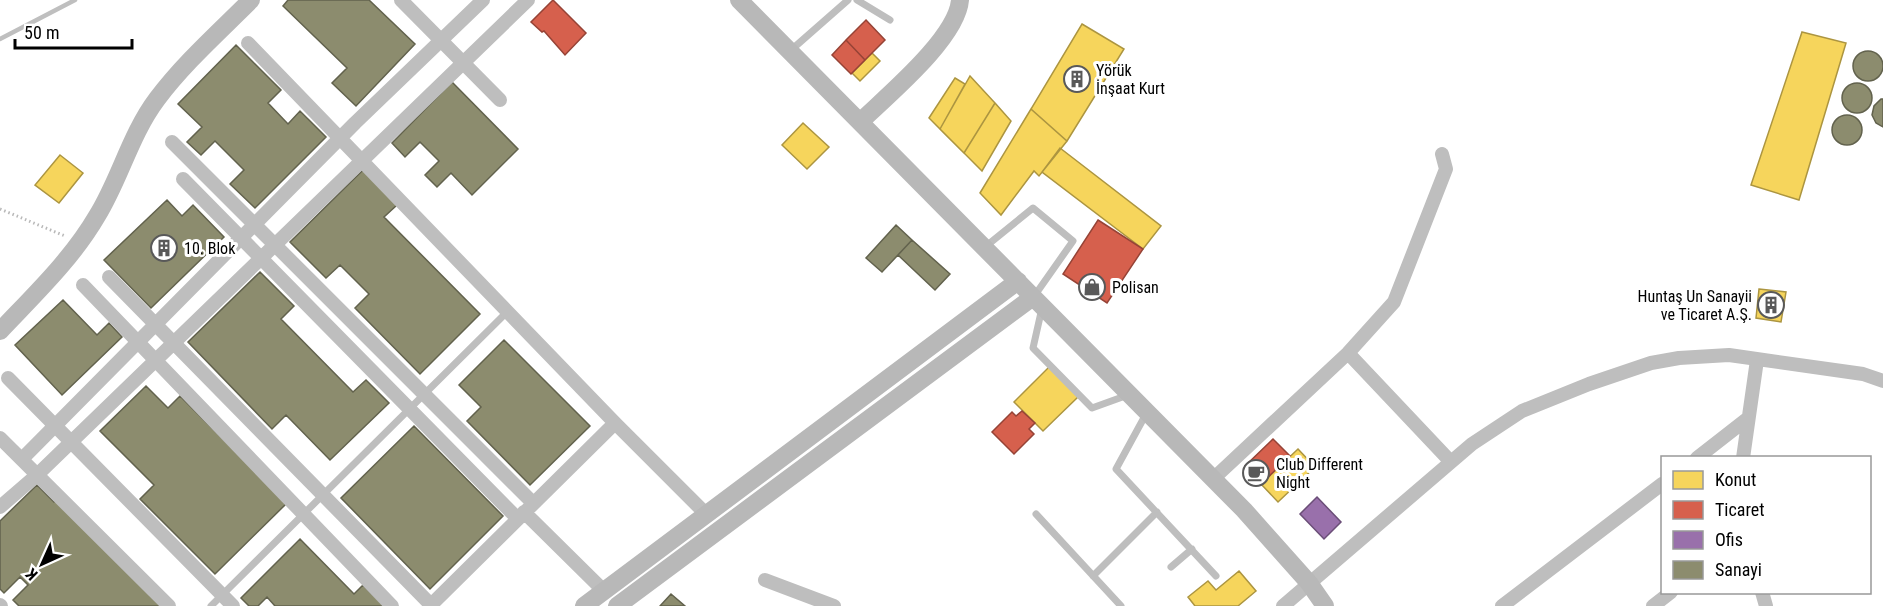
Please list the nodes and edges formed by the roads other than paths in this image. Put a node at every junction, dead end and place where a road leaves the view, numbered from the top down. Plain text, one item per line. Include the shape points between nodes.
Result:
1 (250, 0) edge
2 (401, 0) edge
3 (483, 0) edge
4 (528, 0) edge
5 (738, 0) edge
6 (848, 0) edge
7 (857, 0) edge
8 (960, 0) edge
9 (890, 20) dead end
10 (441, 40) junction
11 (248, 43) dead end
12 (790, 51) junction
13 (463, 63) junction
14 (500, 100) dead end
15 (860, 122) junction
16 (340, 138) junction
17 (172, 142) dead end
18 (1442, 154) dead end
19 (362, 161) junction
20 (183, 179) dead end
21 (255, 225) junction
22 (241, 238) junction
23 (275, 245) junction
24 (985, 248) junction
25 (261, 258) junction
26 (109, 277) dead end
27 (1018, 281) junction
28 (83, 285) dead end
29 (1038, 301) junction
30 (508, 311) junction
31 (155, 325) junction
32 (0, 331) edge
33 (138, 342) junction
34 (174, 343) junction
35 (1348, 353) junction
36 (1757, 360) junction
37 (156, 361) junction
38 (8, 378) dead end
39 (1883, 381) edge
40 (424, 394) junction
41 (1130, 394) junction
42 (409, 409) junction
43 (1147, 412) junction
44 (1747, 419) junction
45 (615, 423) junction
46 (55, 426) junction
47 (0, 438) edge
48 (71, 442) junction
49 (1700, 456) edge
50 (1743, 456) edge
51 (22, 459) junction
52 (1451, 462) junction
53 (37, 475) junction
54 (1214, 479) junction
55 (1661, 485) edge
56 (323, 495) junction
57 (0, 507) edge
58 (525, 511) junction
59 (1157, 512) junction
60 (303, 514) junction
61 (706, 514) junction
62 (1036, 514) dead end
63 (1192, 549) junction
64 (1171, 567) dead end
65 (1094, 576) junction
66 (1216, 576) dead end
67 (765, 580) dead end
68 (1309, 583) junction
69 (604, 591) junction
70 (1668, 594) edge
71 (222, 595) junction
72 (169, 606) edge
73 (211, 606) edge
74 (232, 606) edge
75 (392, 606) edge
76 (431, 606) edge
77 (584, 606) edge
78 (617, 606) edge
79 (834, 606) edge
80 (1121, 606) edge
81 (1283, 606) edge
82 (1325, 606) edge
83 (1502, 606) edge
84 (1653, 606) edge

1 - 32 main road via 157,99 141,122 106,201 79,242
2 - 10 street
3 - 10 street
4 - 13 street
5 - 12 main road
6 - 12 lane
7 - 9 lane
8 - 15 main road via 943,38
10 - 13 street
10 - 16 street
11 - 16 street
12 - 15 main road
13 - 14 street
13 - 19 street
15 - 24 main road
16 - 19 street
16 - 21 street
17 - 21 street
18 - 35 street via 1446,169 1394,302
19 - 23 street
19 - 30 street
20 - 22 street
21 - 22 street
21 - 23 street
22 - 25 street
22 - 31 street
23 - 25 street
23 - 40 street
24 - 27 main road
24 - 29 lane via 1034,208 1072,241
25 - 34 street
25 - 42 street
26 - 31 street
27 - 29 main road
27 - 61 main road
28 - 33 street
29 - 41 main road
29 - 41 lane via 1033,348 1092,408
29 - 78 main road
30 - 40 lane
30 - 45 street
31 - 33 street
31 - 34 street
33 - 37 street
33 - 46 street
34 - 37 street
34 - 56 street
35 - 52 street
35 - 54 street
36 - 39 street
36 - 44 street
36 - 52 street via 1730,356 1651,363 1522,411
37 - 48 street
37 - 60 street
38 - 46 street
40 - 42 lane
40 - 58 street
41 - 43 main road
42 - 56 lane
42 - 58 street
43 - 54 main road
43 - 59 lane via 1116,469
44 - 49 street
44 - 50 street
45 - 58 street
45 - 61 street
46 - 48 street
46 - 51 street
47 - 51 street
48 - 53 street
48 - 71 street
51 - 53 street
52 - 68 street
53 - 57 street
53 - 72 street
54 - 68 main road
55 - 83 street
56 - 60 lane
56 - 76 street
58 - 69 street
58 - 76 street
59 - 63 lane
59 - 65 lane
60 - 71 lane
60 - 75 street
61 - 69 main road
62 - 65 lane
63 - 64 lane
63 - 66 lane
65 - 80 lane
67 - 79 street
68 - 81 street
68 - 82 main road
69 - 77 main road
70 - 84 street
71 - 73 lane
71 - 74 street

